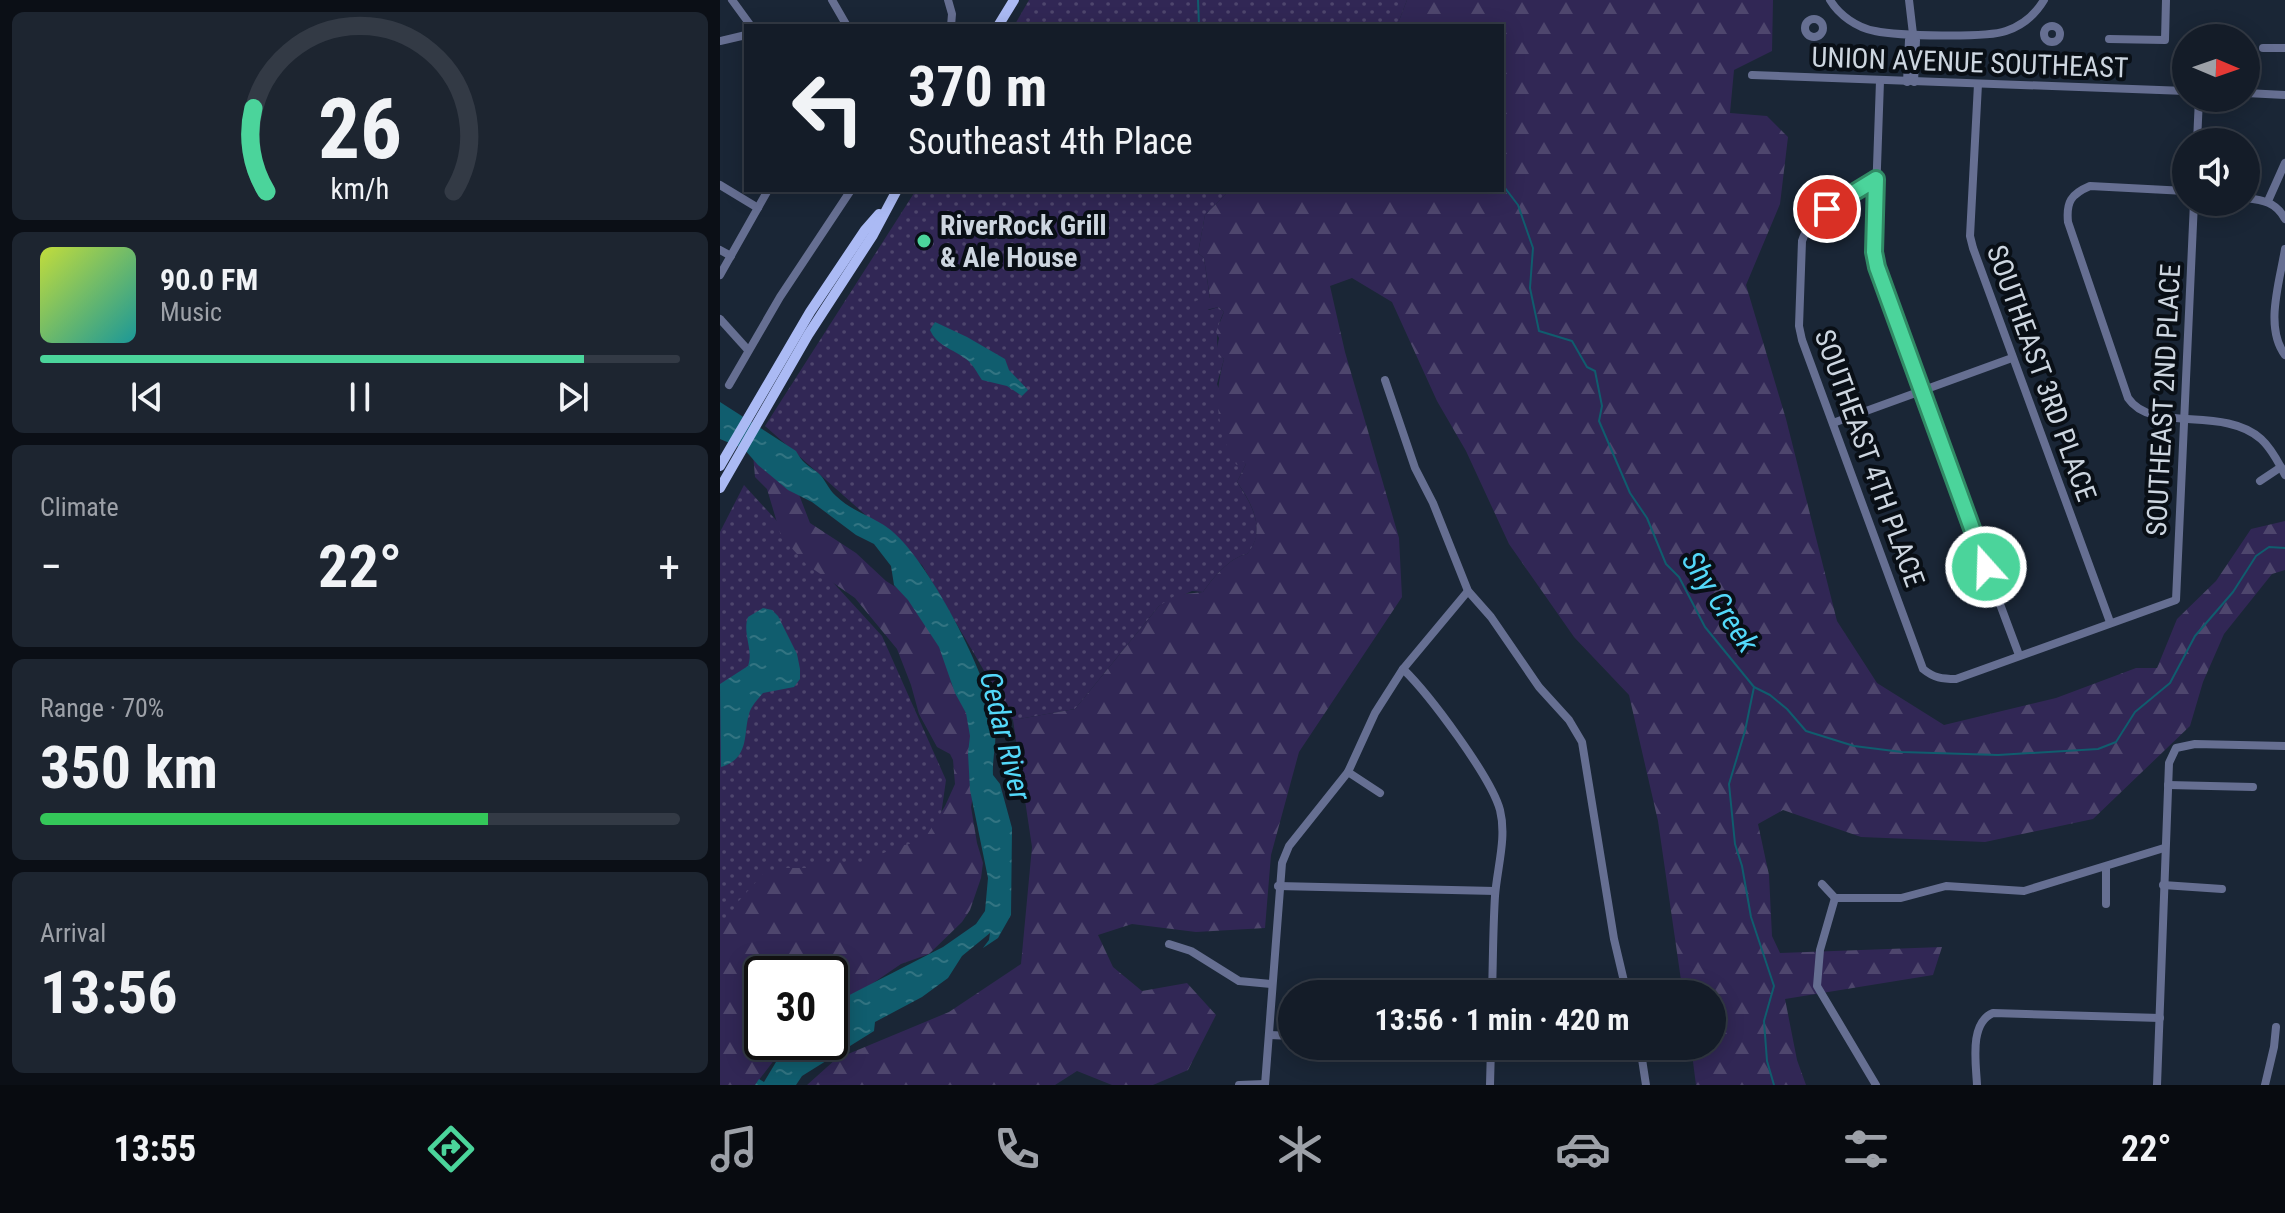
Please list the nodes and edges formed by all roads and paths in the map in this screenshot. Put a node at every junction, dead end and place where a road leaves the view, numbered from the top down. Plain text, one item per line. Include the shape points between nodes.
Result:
1 (732, 0) edge
2 (832, 0) edge
3 (948, 0) edge
4 (1014, 0) edge
5 (1909, 0) edge
6 (2044, 0) edge
7 (2166, 0) edge
8 (1832, 4) edge
9 (2035, 14) junction
10 (1820, 21) dead end
11 (750, 24) edge
12 (846, 24) edge
13 (951, 24) edge
14 (999, 24) edge
15 (2046, 28) dead end
16 (1913, 34) junction
17 (744, 35) edge
18 (2109, 39) dead end
19 (720, 41) edge
20 (2263, 48) dead end
21 (2285, 48) edge
22 (1752, 75) dead end
23 (1880, 81) junction
24 (1910, 82) junction
25 (1978, 84) junction
26 (2172, 91) edge
27 (2260, 94) edge
28 (2285, 95) edge
29 (2285, 163) edge
30 (1876, 179) junction
31 (720, 185) edge
32 (2172, 190) edge
33 (767, 192) edge
34 (850, 192) edge
35 (896, 192) edge
36 (2260, 200) edge
37 (2268, 201) junction
38 (758, 208) junction
39 (2193, 216) edge
40 (2285, 219) edge
41 (2285, 249) edge
42 (720, 250) edge
43 (731, 256) junction
44 (720, 275) edge
45 (720, 319) edge
46 (748, 350) junction
47 (2285, 355) edge
48 (2012, 358) junction
49 (1385, 380) dead end
50 (729, 385) dead end
51 (1920, 390) junction
52 (2185, 417) junction
53 (1833, 423) junction
54 (723, 467) edge
55 (2283, 471) edge
56 (2260, 481) dead end
57 (720, 488) edge
58 (1468, 591) junction
59 (2110, 622) junction
60 (2019, 655) junction
61 (1403, 669) junction
62 (2285, 746) edge
63 (1348, 772) junction
64 (2168, 785) junction
65 (2253, 787) dead end
66 (1380, 793) dead end
67 (2164, 848) junction
68 (2106, 867) junction
69 (1822, 884) dead end
70 (2163, 885) junction
71 (1278, 886) junction
72 (2222, 889) dead end
73 (1495, 891) junction
74 (1835, 898) junction
75 (2106, 904) dead end
76 (1169, 944) dead end
77 (1492, 980) edge
78 (1624, 980) edge
79 (1271, 984) junction
80 (2160, 1018) junction
81 (2276, 1027) dead end
82 (1269, 1035) junction
83 (1278, 1035) edge
84 (1491, 1060) edge
85 (1642, 1060) edge
86 (1265, 1084) edge
87 (1239, 1085) edge
88 (1490, 1085) edge
89 (1646, 1085) edge
90 (1876, 1085) edge
91 (1977, 1085) edge
92 (2157, 1085) edge
93 (2265, 1085) edge

1 - 11 street
2 - 12 street
3 - 13 street
4 - 14 main road
5 - 16 street
6 - 9 street
7 - 18 street via 2165,40
8 - 10 street
8 - 16 street via 1847,19 1876,32
9 - 15 street
9 - 16 street via 1993,35
16 - 24 street
17 - 19 street
20 - 21 street
22 - 23 street, UNION AVENUE SOUTHEAST
23 - 24 street, UNION AVENUE SOUTHEAST
23 - 30 street
24 - 25 street, UNION AVENUE SOUTHEAST
25 - 26 street, UNION AVENUE SOUTHEAST
25 - 48 street, SOUTHEAST 3RD PLACE via 1970,236
27 - 28 street
29 - 37 street
30 - 51 street via 1874,252
30 - 53 street, SOUTHEAST 4TH PLACE via 1811,221 1802,241 1799,326
31 - 38 street
32 - 52 street via 2090,186 2078,191 2067,207 2128,398 2152,416
33 - 38 street
34 - 46 street
35 - 54 main road via 810,312
36 - 37 street
37 - 40 street
38 - 43 street
39 - 52 street, SOUTHEAST 2ND PLACE
41 - 47 street via 2274,324
42 - 43 street
43 - 44 street
45 - 46 street
46 - 50 street
48 - 51 street
48 - 59 street, SOUTHEAST 3RD PLACE
49 - 58 street via 1415,468
51 - 53 street
51 - 60 street
52 - 55 street via 2247,429 2262,440
52 - 59 street, SOUTHEAST 2ND PLACE via 2176,600
53 - 60 street, SOUTHEAST 4TH PLACE via 1923,669 1931,676 1956,679
54 - 57 main road
55 - 56 street
58 - 61 street
58 - 78 street via 1582,742
59 - 60 street
61 - 63 street
61 - 73 street via 1490,787 1500,812 1501,868
62 - 64 street via 2176,748
63 - 66 street
63 - 71 street via 1289,846
64 - 65 street
64 - 67 street
67 - 68 street
67 - 70 street
68 - 74 street via 2024,891 1946,886 1901,898
68 - 75 street
69 - 74 street
70 - 72 street
70 - 80 street
71 - 73 street
71 - 79 street
73 - 77 street
74 - 90 street via 1820,950 1817,986
76 - 79 street via 1191,951 1239,981
79 - 82 street
80 - 91 street via 1993,1013 1977,1029
80 - 92 street
81 - 93 street
82 - 83 street
82 - 86 street
84 - 88 street
85 - 89 street
86 - 87 street

